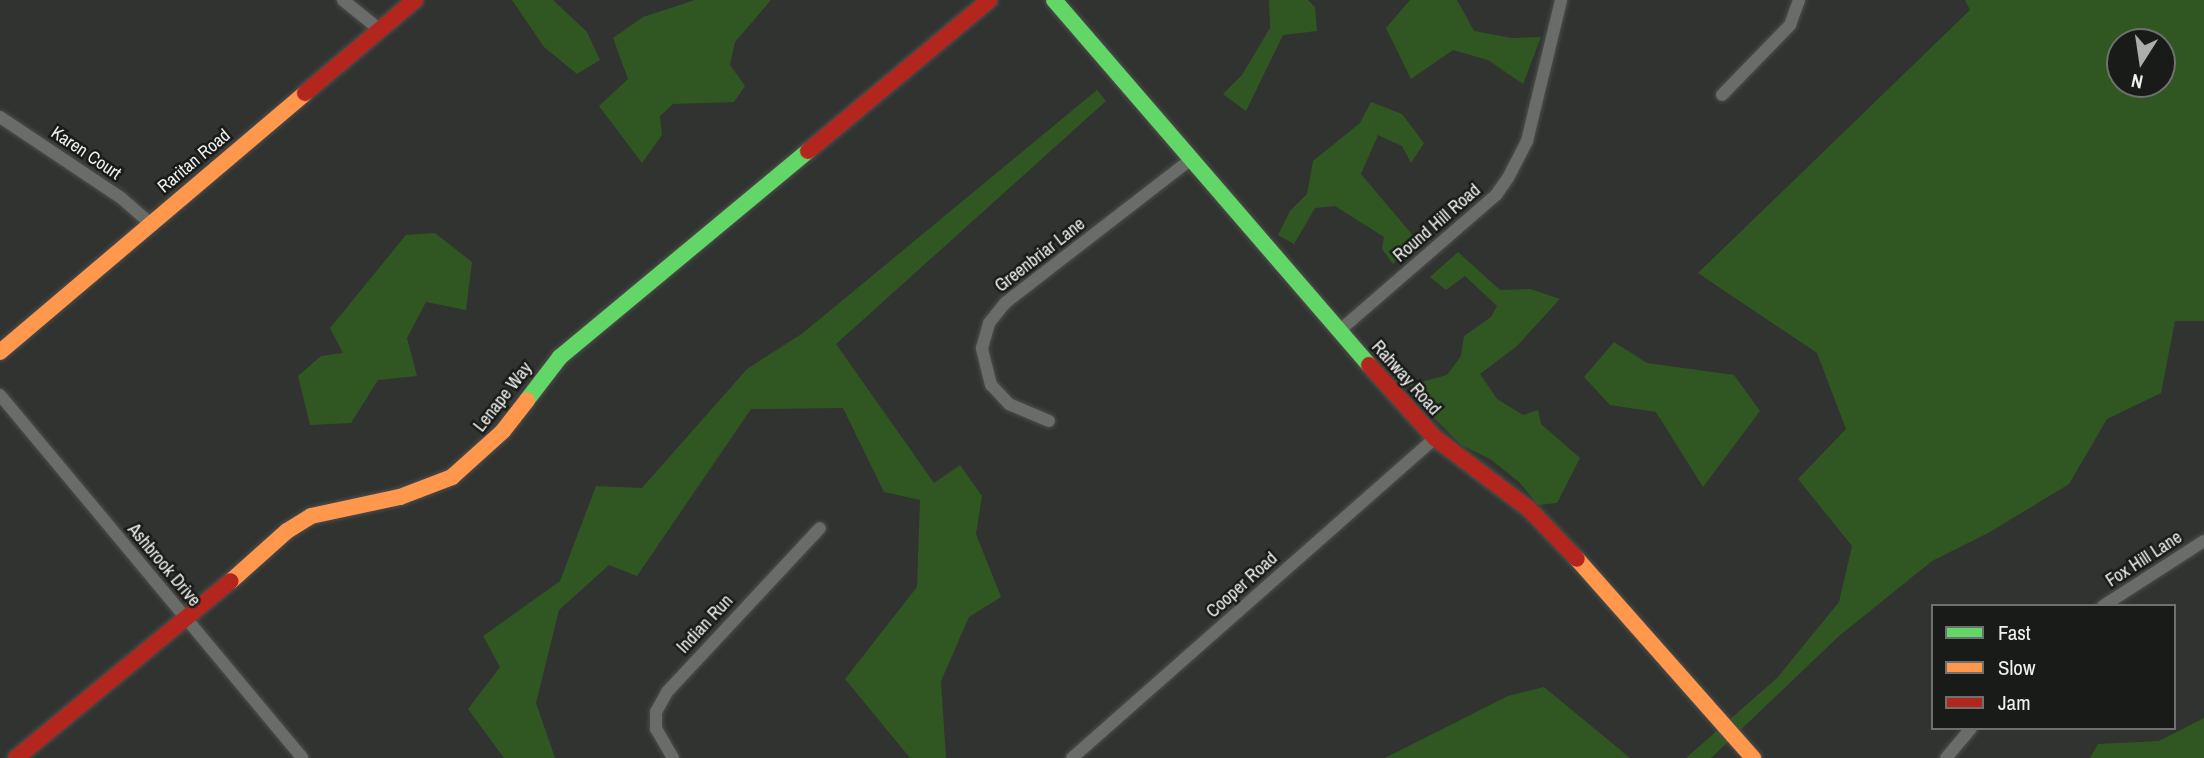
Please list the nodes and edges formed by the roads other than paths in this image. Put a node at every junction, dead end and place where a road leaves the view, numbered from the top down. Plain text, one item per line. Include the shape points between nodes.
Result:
1 (343, 0) edge
2 (415, 0) edge
3 (989, 0) edge
4 (1054, 0) edge
5 (1561, 0) edge
6 (1799, 0) edge
7 (380, 30) junction
8 (1722, 95) dead end
9 (0, 117) edge
10 (1189, 161) junction
11 (150, 223) junction
12 (1339, 331) junction
13 (0, 352) edge
14 (0, 395) edge
15 (1049, 421) dead end
16 (1435, 438) junction
17 (820, 528) dead end
18 (2204, 541) edge
19 (2106, 604) edge
20 (188, 621) junction
21 (1968, 730) edge
22 (16, 758) edge
23 (302, 758) edge
24 (673, 758) edge
25 (1072, 758) edge
26 (1753, 758) edge
27 (1946, 758) edge

1 - 7 street
2 - 7 street, Raritan Road
3 - 20 street, Lenape Way via 560,356 503,431 452,477 400,497 311,516 287,531
4 - 10 street, Rahway Road
5 - 12 street, Round Hill Road via 1527,141 1508,178 1496,195
6 - 8 street via 1790,25
7 - 11 street, Raritan Road
9 - 11 street, Karen Court via 120,197
10 - 12 street, Rahway Road
10 - 15 street, Greenbriar Lane via 1005,303 989,323 982,361 991,385 1009,404
11 - 13 street, Raritan Road
12 - 16 street, Rahway Road
14 - 20 street, Ashbrook Drive
16 - 25 street, Cooper Road
16 - 26 street, Rahway Road via 1529,509 1630,614
17 - 24 street, Indian Run via 667,692 656,712 656,729
18 - 19 street, Fox Hill Lane
20 - 22 street, Lenape Way
20 - 23 street, Ashbrook Drive
21 - 27 street

